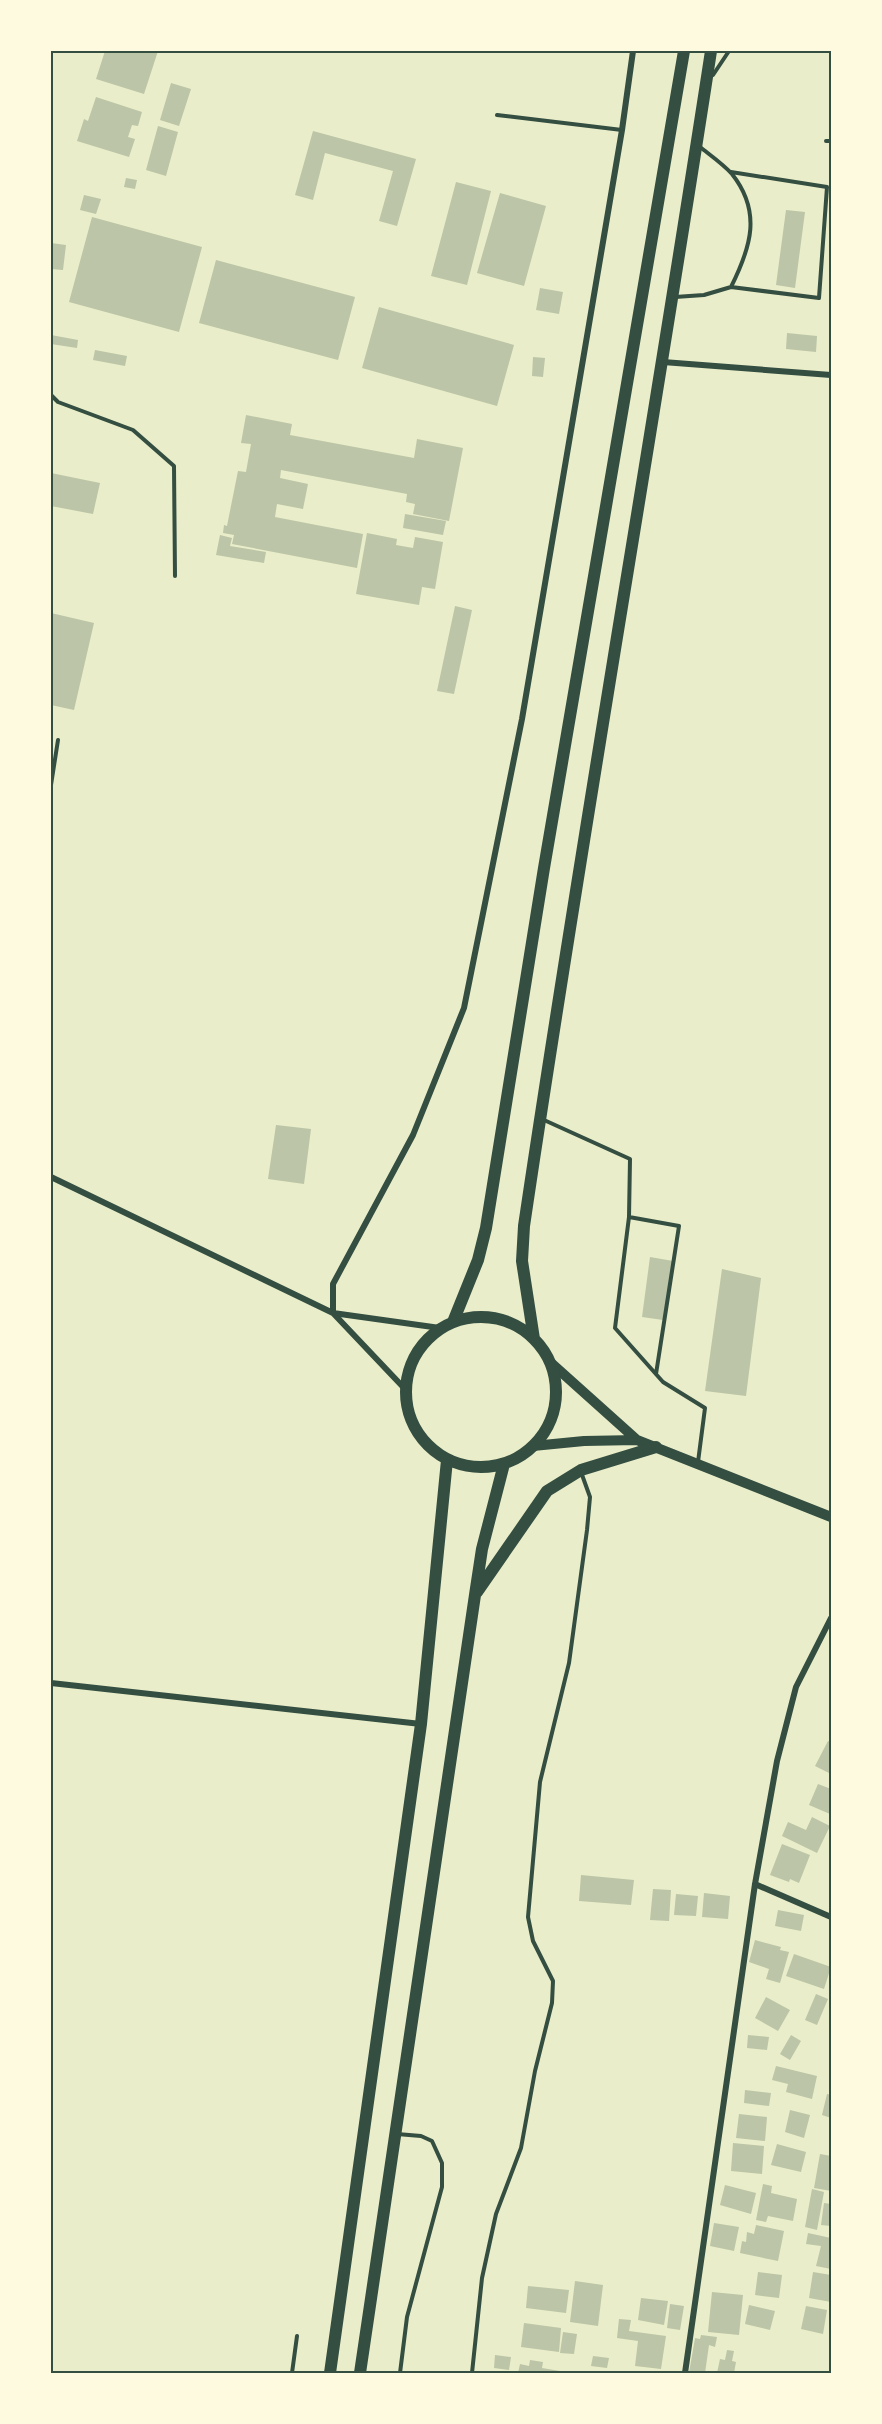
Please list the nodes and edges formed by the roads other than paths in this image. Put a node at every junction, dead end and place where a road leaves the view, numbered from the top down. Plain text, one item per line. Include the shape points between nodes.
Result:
1 (633, 51) edge
2 (684, 51) edge
3 (711, 51) edge
4 (729, 51) edge
5 (705, 95) junction
6 (497, 115) dead end
7 (622, 130) junction
8 (697, 144) junction
9 (730, 172) junction
10 (824, 235) junction
11 (831, 236) edge
12 (731, 287) junction
13 (673, 297) junction
14 (663, 362) junction
15 (831, 375) edge
16 (51, 395) edge
17 (175, 576) dead end
18 (58, 740) dead end
19 (51, 785) edge
20 (540, 1119) junction
21 (51, 1177) edge
22 (629, 1217) junction
23 (333, 1313) junction
24 (453, 1322) junction
25 (440, 1328) junction
26 (534, 1339) junction
27 (550, 1362) junction
28 (656, 1374) junction
29 (405, 1389) junction
30 (637, 1440) junction
31 (533, 1446) junction
32 (656, 1447) junction
33 (447, 1460) junction
34 (504, 1464) junction
35 (698, 1464) junction
36 (580, 1470) junction
37 (831, 1517) edge
38 (474, 1595) junction
39 (831, 1618) edge
40 (51, 1683) edge
41 (421, 1724) junction
42 (755, 1884) junction
43 (831, 1917) edge
44 (396, 2134) junction
45 (297, 2336) dead end
46 (292, 2373) edge
47 (330, 2373) edge
48 (360, 2373) edge
49 (400, 2373) edge
50 (472, 2373) edge
51 (686, 2373) edge

1 - 7 street
2 - 24 main road via 486,1228 478,1260
3 - 5 main road
4 - 5 lane
5 - 8 main road
6 - 7 lane
7 - 23 street via 522,719 464,1008 413,1135 333,1284
8 - 9 lane
8 - 13 main road
9 - 10 lane via 827,187
9 - 12 lane via 746,195 751,216 750,236
10 - 11 lane
10 - 12 lane via 819,298
12 - 13 lane
13 - 14 main road
14 - 15 street
14 - 20 main road
16 - 17 lane via 58,402 134,430 174,466
18 - 19 lane
20 - 22 lane via 630,1159
20 - 26 main road via 522,1261
21 - 23 street
22 - 28 lane via 615,1328
22 - 28 lane via 679,1226
23 - 25 street
23 - 29 street
24 - 25 main road
24 - 26 main road via 496,1318
25 - 29 main road via 419,1348
26 - 27 main road
27 - 30 main road
27 - 31 main road via 556,1400 550,1423
28 - 35 lane via 705,1408
29 - 33 main road via 415,1430
30 - 31 main road
30 - 32 main road
31 - 34 main road
32 - 35 main road
32 - 36 main road
33 - 34 main road via 475,1467
33 - 41 main road
34 - 38 main road
35 - 37 main road
36 - 38 main road via 547,1491
36 - 50 lane via 590,1497 587,1530 569,1664 540,1782 528,1917 532,1941 553,1981 552,2003 521,2148 496,2214 482,2278
38 - 44 main road
39 - 42 street via 796,1687 777,1761
40 - 41 street
41 - 47 main road
42 - 43 street
42 - 51 street
44 - 48 main road
44 - 49 lane via 432,2141 442,2163 442,2187 407,2317
45 - 46 lane

